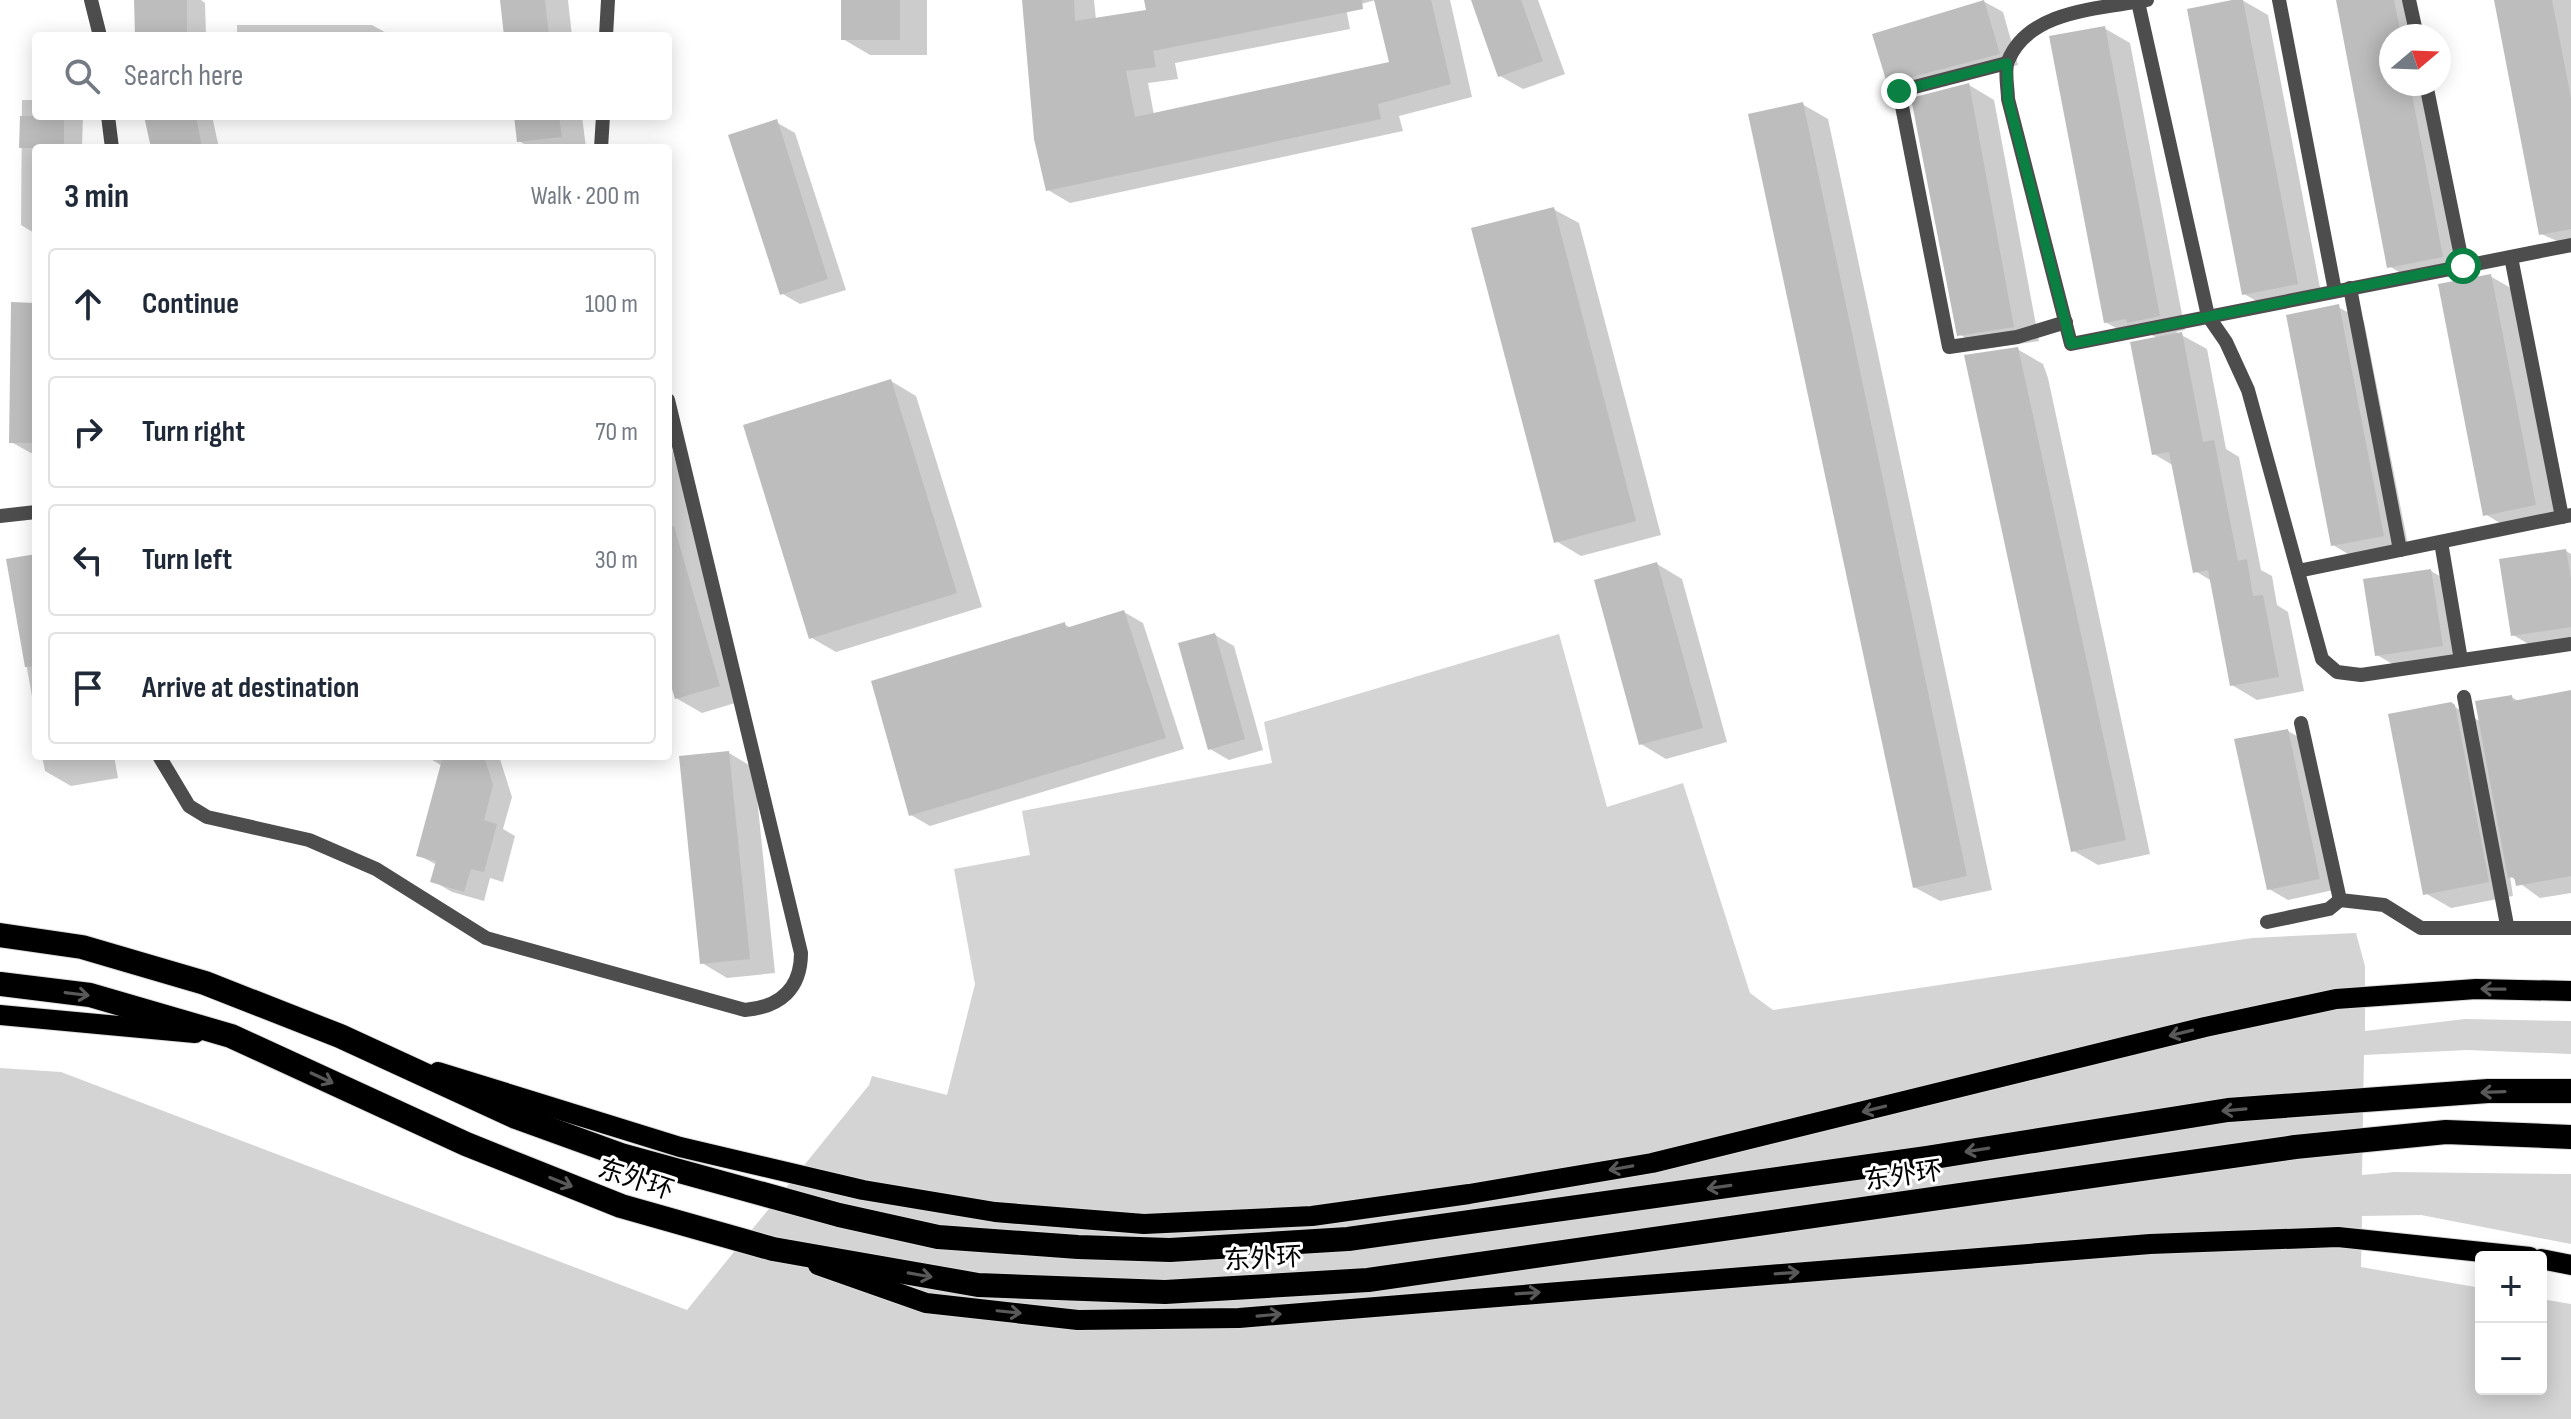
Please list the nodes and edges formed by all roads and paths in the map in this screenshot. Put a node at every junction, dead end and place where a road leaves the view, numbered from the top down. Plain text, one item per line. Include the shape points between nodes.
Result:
1 (91, 0) edge
2 (608, 0) edge
3 (2279, 0) edge
4 (2409, 0) edge
5 (2142, 1) edge
6 (2414, 24) edge
7 (99, 32) edge
8 (606, 32) edge
9 (2007, 63) junction
10 (2428, 96) edge
11 (108, 120) edge
12 (603, 120) edge
13 (112, 144) edge
14 (601, 144) edge
15 (2571, 245) edge
16 (2511, 257) junction
17 (2463, 266) junction
18 (2342, 290) junction
19 (2208, 316) junction
20 (2066, 322) junction
21 (672, 417) edge
22 (32, 512) edge
23 (0, 516) edge
24 (2567, 516) edge
25 (2441, 542) junction
26 (2400, 550) junction
27 (2298, 571) junction
28 (2571, 644) edge
29 (2461, 660) junction
30 (2464, 697) dead end
31 (2301, 723) dead end
32 (161, 760) edge
33 (2340, 900) junction
34 (2267, 922) dead end
35 (2507, 925) junction
36 (2571, 928) edge
37 (0, 935) edge
38 (0, 984) edge
39 (2571, 991) edge
40 (0, 1015) edge
41 (231, 1036) junction
42 (387, 1058) junction
43 (2571, 1091) edge
44 (2571, 1137) edge
45 (773, 1249) junction
46 (2475, 1251) edge
47 (2547, 1260) edge
48 (2571, 1265) edge

1 - 7 street
2 - 8 street
3 - 18 street
4 - 6 street
5 - 9 street via 2049,20 2026,35
5 - 19 street
9 - 20 street via 2008,99
9 - 20 street via 1899,91 1949,347 2017,337
10 - 17 street
11 - 13 street
12 - 14 street
15 - 16 street
16 - 17 street
16 - 24 street
17 - 18 street
18 - 19 street
18 - 26 street
19 - 20 street via 2071,344
19 - 27 street via 2248,390
21 - 32 street via 801,953 795,985 785,996 770,1006 745,1010 486,938 376,869 309,840 207,817 189,806
22 - 23 street
24 - 25 street
25 - 26 street
25 - 29 street
26 - 27 street
27 - 29 street via 2322,659 2337,672 2361,675
28 - 29 street
30 - 35 street
31 - 33 street
33 - 34 street via 2329,909
33 - 35 street via 2384,905 2421,928
35 - 36 street
37 - 42 highway, 东外环 via 82,947 205,983
38 -> 41 highway, 东外环 via 90,995
39 -> 42 main road via 2476,989 2336,999 1652,1163 1312,1216 1144,1224 995,1212 863,1190 680,1147
40 - 41 main road
41 -> 45 highway, 东外环 via 466,1144 621,1206
43 -> 42 highway, 东外环 via 2488,1091 2228,1110 1469,1224 1348,1239 1170,1250 938,1237 839,1215 621,1155 516,1117
45 -> 44 highway, 东外环 via 978,1285 1165,1292 1368,1280 2295,1147 2446,1132
45 -> 46 main road via 926,1303 1078,1320 1239,1318 2150,1244 2338,1237
47 - 48 main road

